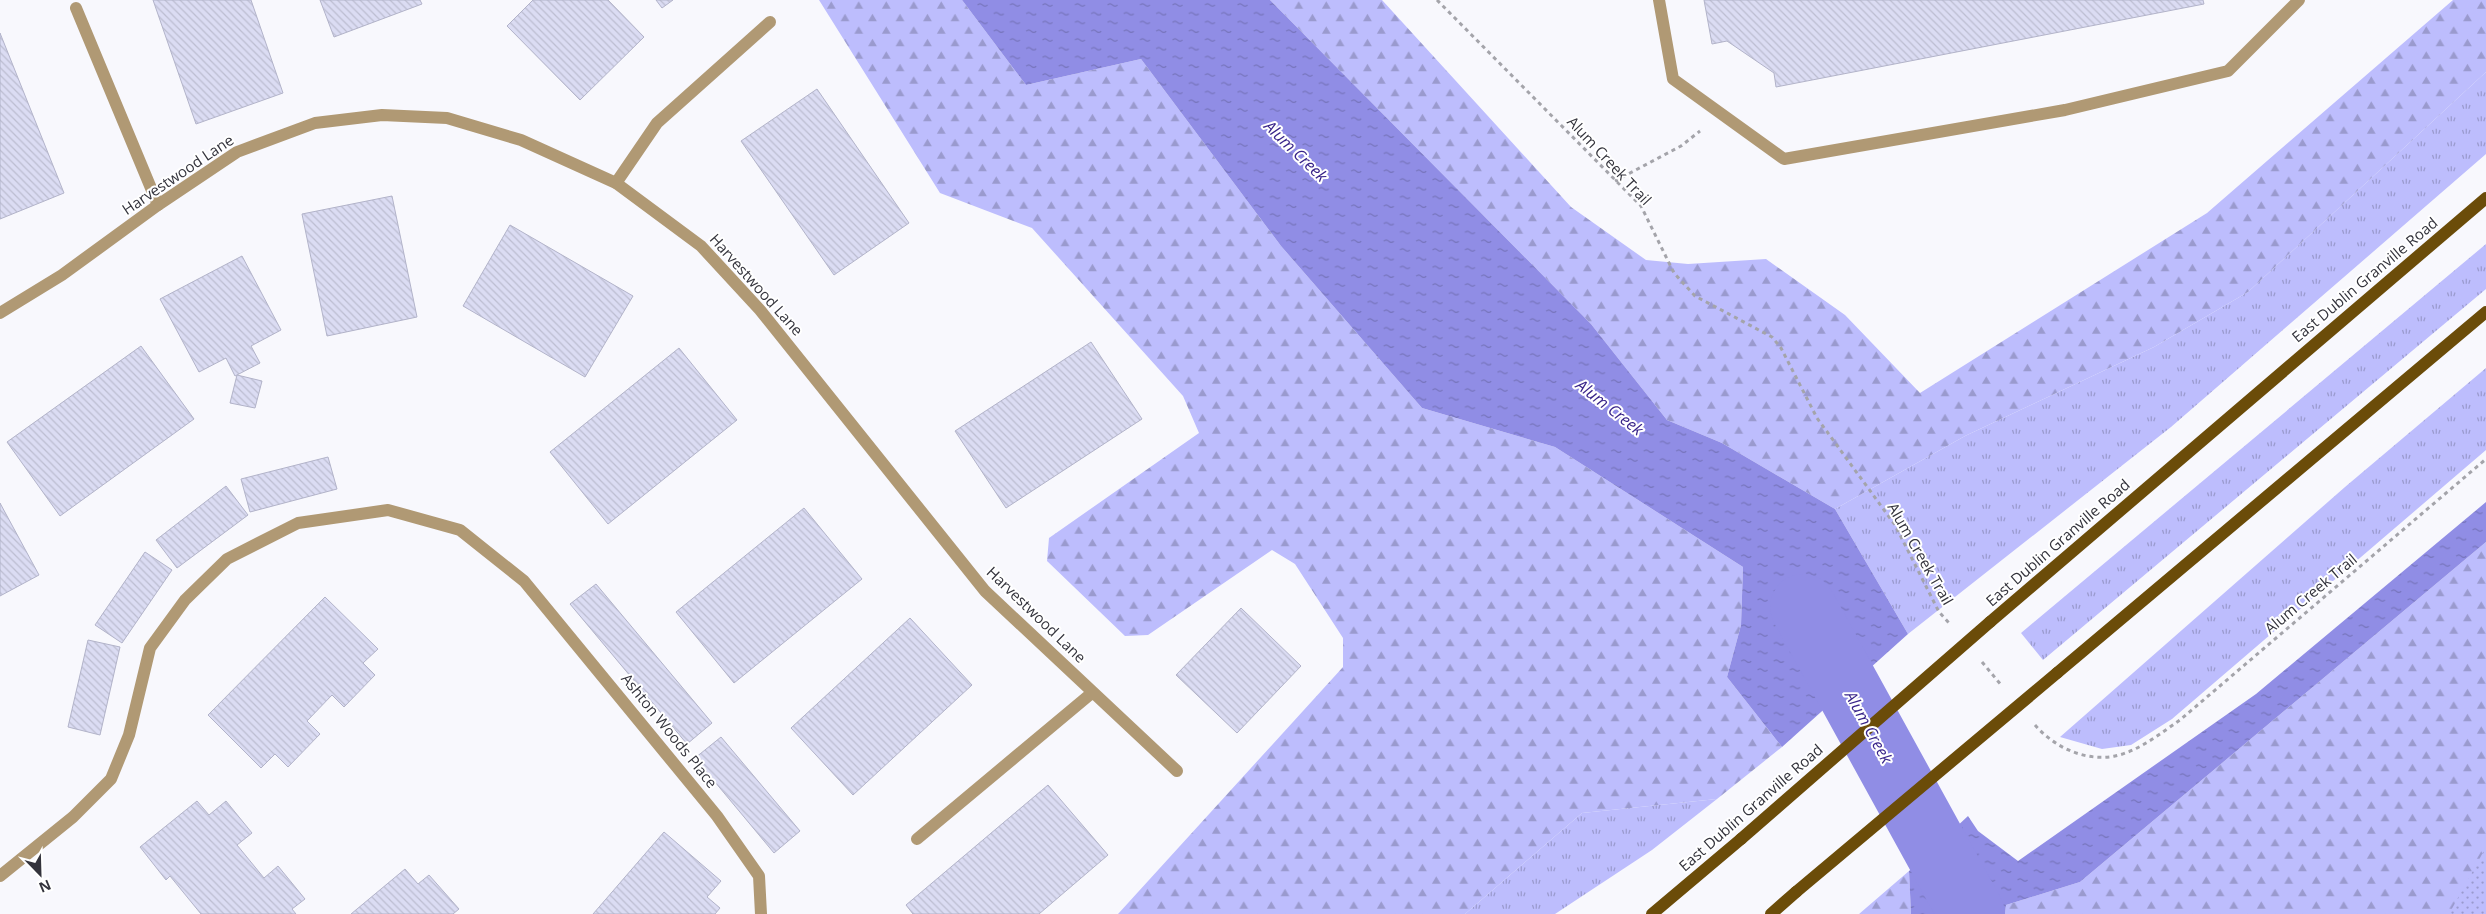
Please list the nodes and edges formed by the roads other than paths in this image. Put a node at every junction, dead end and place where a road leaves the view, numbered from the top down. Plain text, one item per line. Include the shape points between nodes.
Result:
1 (1659, 0) edge
2 (2299, 0) edge
3 (76, 8) dead end
4 (770, 22) dead end
5 (616, 183) junction
6 (2486, 198) edge
7 (158, 205) junction
8 (2486, 312) edge
9 (0, 313) edge
10 (1093, 692) junction
11 (1177, 771) dead end
12 (917, 839) dead end
13 (0, 876) edge
14 (761, 914) edge
15 (1652, 914) edge
16 (1771, 914) edge

1 - 2 street via 1673,78 1784,159 2065,110 2228,71
3 - 7 street
4 - 5 street via 657,123
5 - 7 street, Harvestwood Lane via 521,140 447,118 382,116 315,123 238,152
5 - 10 street, Harvestwood Lane via 701,246 760,310 985,591
6 - 15 main road, East Dublin Granville Road, bridge
7 - 9 street, Harvestwood Lane via 62,275
8 - 16 main road, bridge
10 - 11 street, Harvestwood Lane
10 - 12 street
13 - 14 street, Ashton Woods Place via 73,817 111,779 129,735 150,648 185,600 227,559 298,523 388,510 460,530 524,581 717,816 759,876

